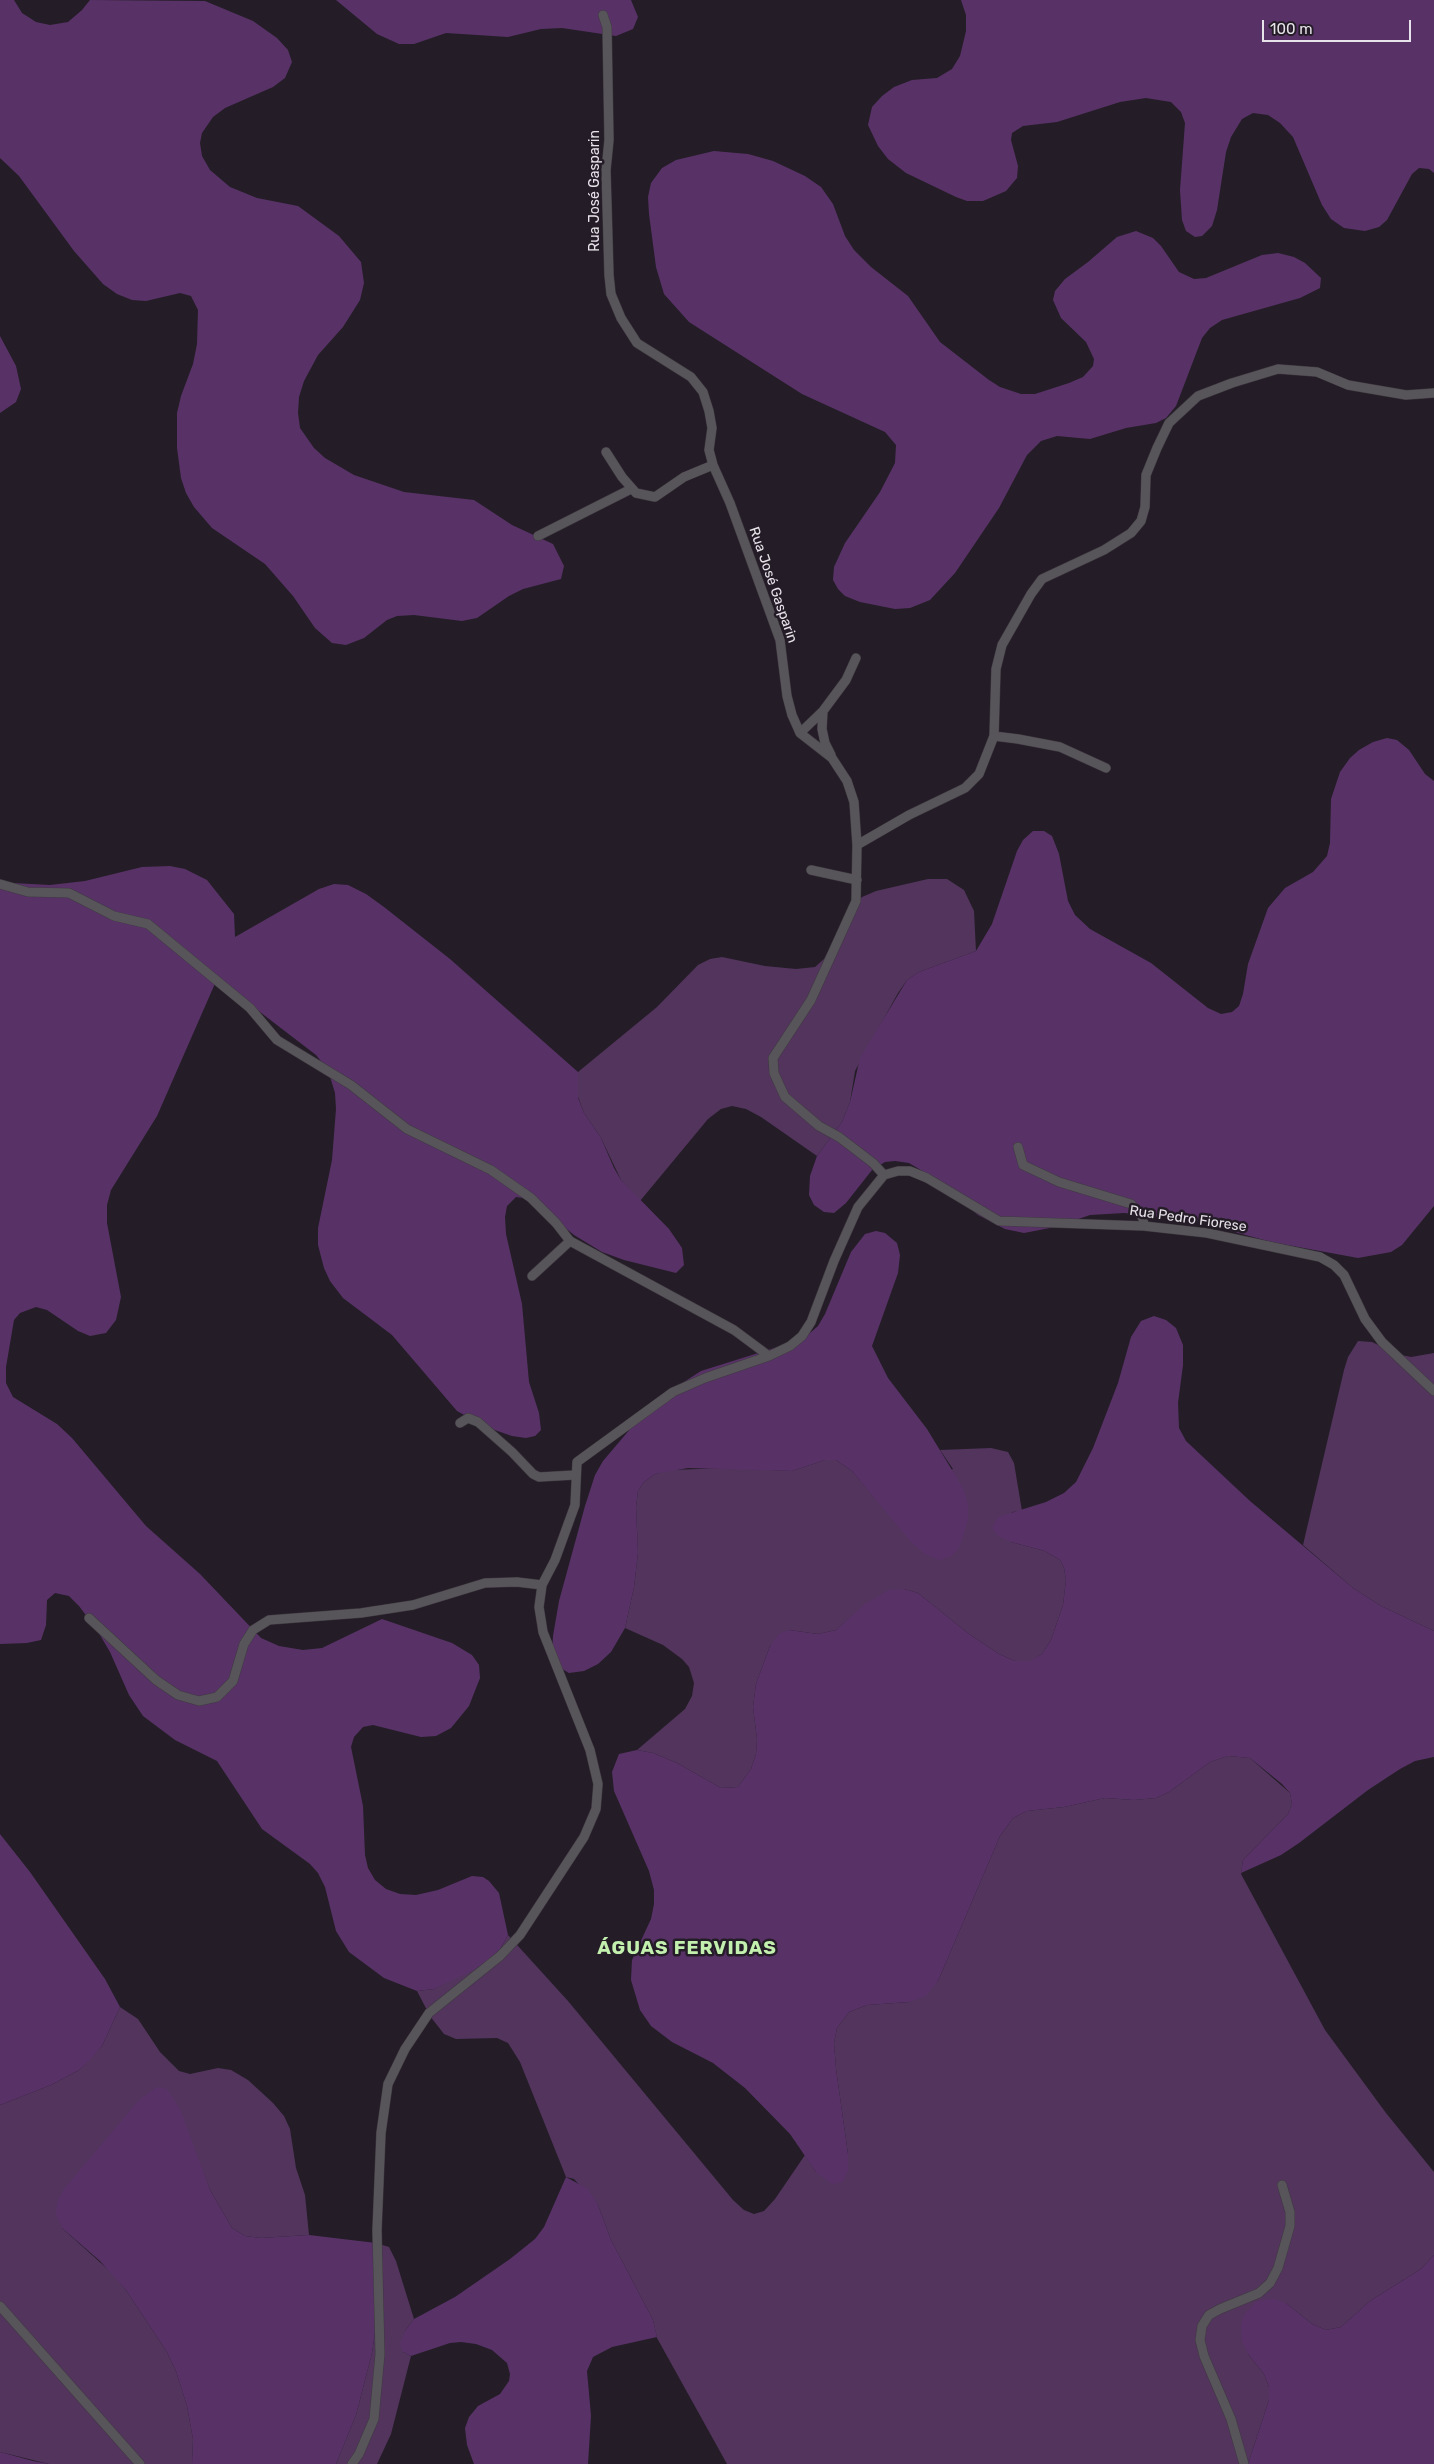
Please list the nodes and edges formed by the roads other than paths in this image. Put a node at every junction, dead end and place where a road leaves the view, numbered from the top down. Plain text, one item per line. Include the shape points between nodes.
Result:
1 (603, 16) dead end
2 (1434, 393) edge
3 (606, 452) dead end
4 (713, 465) junction
5 (631, 489) junction
6 (538, 536) dead end
7 (856, 658) dead end
8 (822, 711) junction
9 (800, 733) junction
10 (994, 736) junction
11 (832, 758) junction
12 (1106, 768) dead end
13 (858, 846) junction
14 (811, 870) dead end
15 (857, 880) junction
16 (0, 884) edge
17 (1018, 1148) dead end
18 (884, 1175) junction
19 (1144, 1226) junction
20 (570, 1241) junction
21 (532, 1276) dead end
22 (769, 1356) junction
23 (1434, 1391) edge
24 (460, 1423) dead end
25 (575, 1475) junction
26 (542, 1585) junction
27 (89, 1618) dead end
28 (1282, 2185) dead end
29 (0, 2306) edge
30 (140, 2464) edge
31 (352, 2464) edge
32 (1244, 2464) edge

1 - 4 street, Rua José Gasparin via 607,26 609,140 606,170 611,294 637,343 691,377 703,392 712,428 709,450
2 - 10 street via 1406,395 1348,385 1317,372 1278,369 1198,396 1169,423 1146,475 1141,521 1131,533 1104,550 1042,579 1030,594 1002,645 996,669
3 - 5 street
4 - 5 street via 684,477 655,497
4 - 9 street, Rua José Gasparin via 780,640 787,696
5 - 6 street
7 - 8 street via 846,680
8 - 9 street
8 - 11 street via 822,729
9 - 11 street
10 - 12 street via 1060,747
10 - 13 street via 979,774 965,788 909,815
11 - 13 street via 847,780 854,802
13 - 15 street
14 - 15 street
15 - 18 street via 856,901 811,1000 773,1058 774,1073 785,1097 819,1126 873,1163
16 - 20 street via 28,892 69,893 114,916 148,924 250,1008 277,1040 351,1085 407,1129 491,1170 531,1198
17 - 19 street via 1023,1164 1059,1182 1131,1204 1143,1218
18 - 19 street, Rua Pedro Fiorese via 910,1171 999,1221
18 - 22 street via 858,1207 811,1322 790,1346
19 - 23 street, Rua Pedro Fiorese via 1207,1233 1320,1256 1344,1275 1365,1319 1382,1342
20 - 21 street
20 - 22 street via 734,1330
22 - 25 street via 673,1392 577,1462
24 - 25 street via 468,1418 478,1422 539,1477
25 - 26 street via 575,1505
26 - 27 street via 485,1583 413,1605 361,1613 269,1620 253,1630 244,1644 233,1681 217,1697 199,1701 178,1695 156,1680
26 - 31 street via 539,1607 543,1632 590,1750 598,1784 596,1809 584,1837 520,1935 500,1956 429,2013 405,2049 388,2084 380,2133 377,2221 380,2354 374,2419
28 - 32 street via 1290,2212 1290,2226 1278,2268 1270,2283 1259,2293 1210,2315 1202,2326 1200,2340 1231,2418
29 - 30 street

